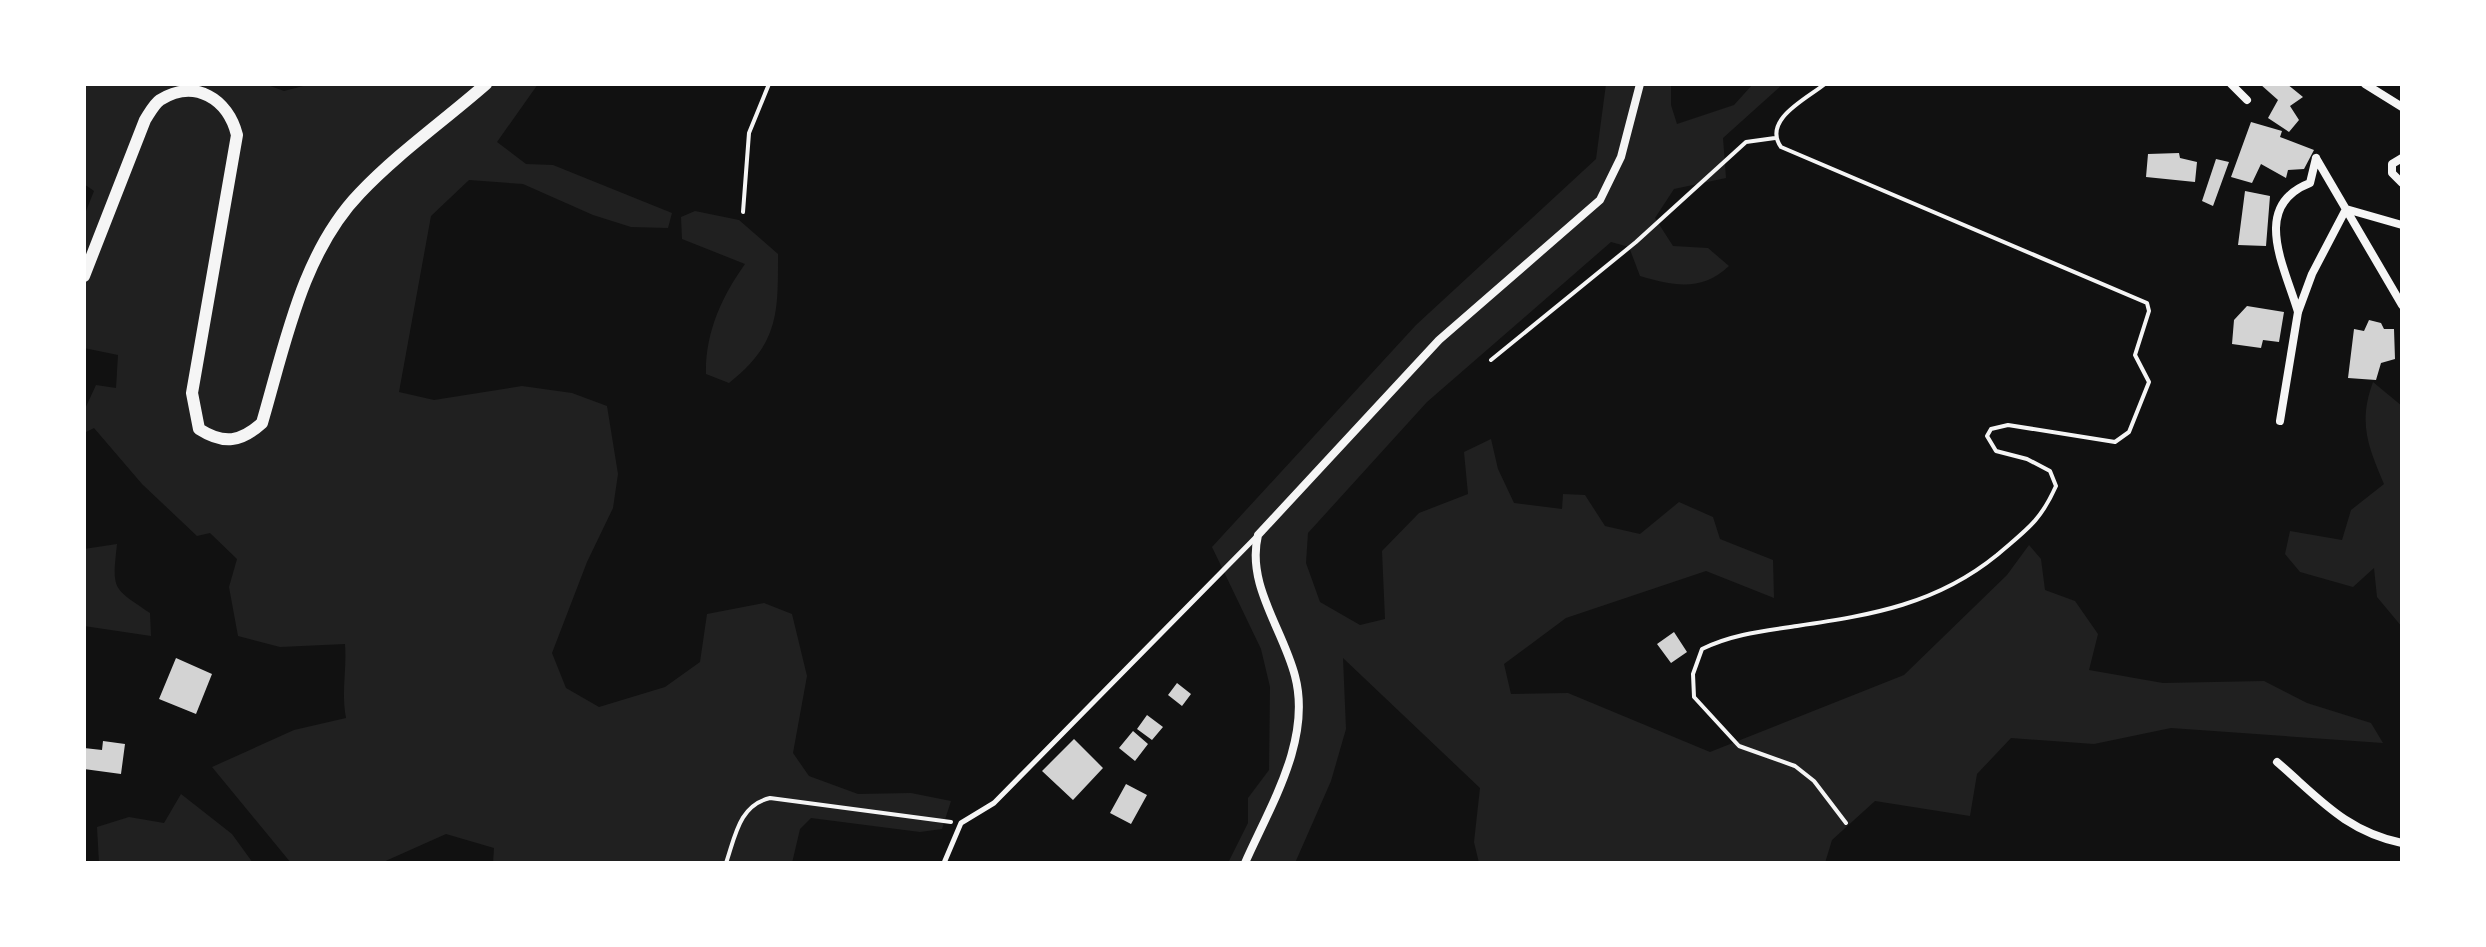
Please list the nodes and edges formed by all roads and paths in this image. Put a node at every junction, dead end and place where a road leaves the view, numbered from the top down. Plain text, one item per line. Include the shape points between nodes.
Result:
1 (486, 84) edge
2 (769, 84) edge
3 (1640, 84) edge
4 (1825, 84) edge
5 (2231, 84) edge
6 (2365, 84) edge
7 (2247, 100) dead end
8 (2402, 107) edge
9 (1775, 138) junction
10 (2402, 158) edge
11 (2402, 183) edge
12 (2346, 209) junction
13 (743, 212) dead end
14 (2402, 225) edge
15 (84, 276) edge
16 (2402, 305) edge
17 (2298, 312) junction
18 (1491, 360) dead end
19 (2280, 421) dead end
20 (1258, 535) junction
21 (2277, 762) dead end
22 (961, 823) junction
23 (1846, 823) dead end
24 (2402, 843) edge
25 (726, 863) edge
26 (944, 863) edge
27 (1245, 863) edge

1 - 15 street via 360,193 331,232 305,282 262,423 248,436 231,441 199,429 192,393 237,135 232,115 222,104 205,93 184,92 159,101 145,120
2 - 13 path via 749,133
3 - 20 street via 1621,157 1600,200 1439,340
4 - 9 path via 1780,119
5 - 7 street
6 - 8 street
9 - 18 path via 1746,142 1636,242
9 - 23 path via 1781,147 2147,303 2149,311 2135,355 2149,382 2129,432 2115,442 2008,425 1991,429 1987,436 1996,451 2050,471 2056,486 2042,517 1967,580 1907,605 1726,637 1702,649 1693,674 1694,697 1739,746 1795,766 1814,781
10 - 11 street via 2392,164 2392,173
12 - 14 street
12 - 16 street
12 - 17 street
12 - 17 street via 2316,158 2310,183 2291,191 2277,212 2276,243
17 - 19 street
20 - 22 lane via 994,803
20 - 27 street via 1253,560 1295,677 1298,707 1295,747
21 - 24 street via 2340,819
22 - 25 path via 770,798 757,801 743,815
22 - 26 lane

